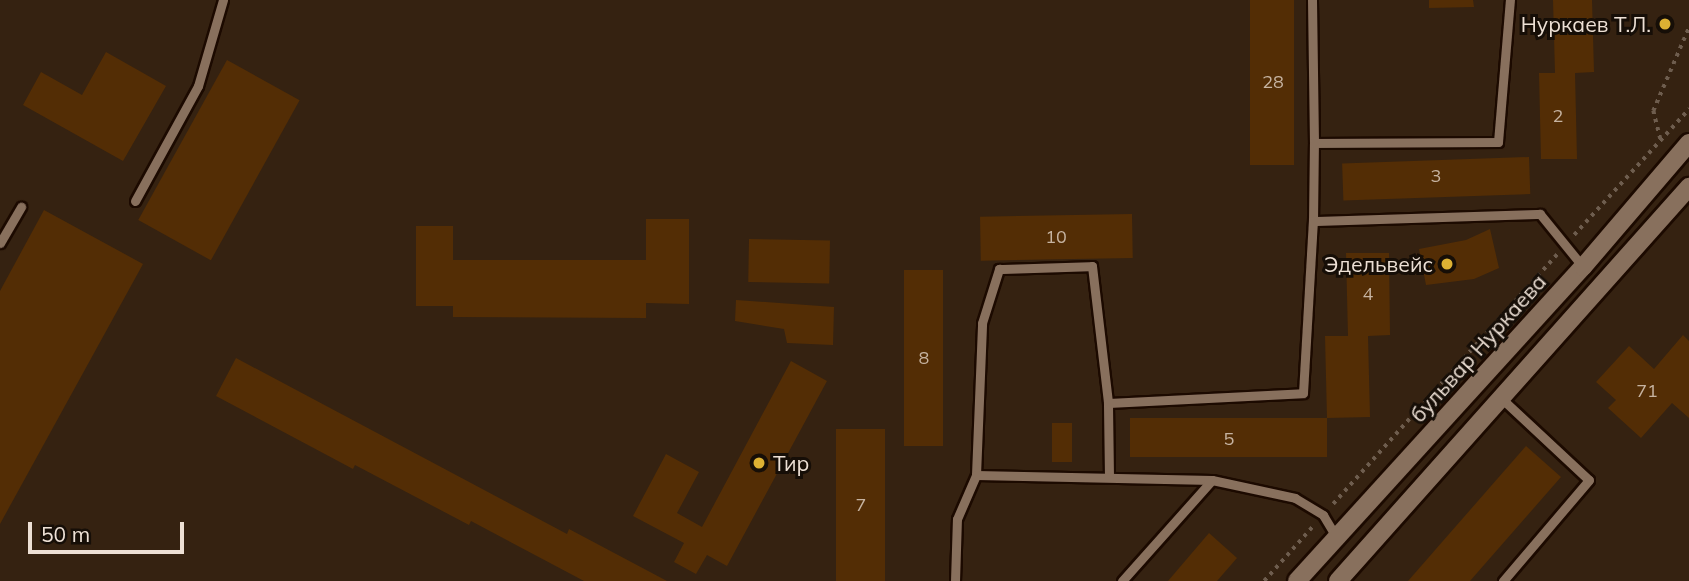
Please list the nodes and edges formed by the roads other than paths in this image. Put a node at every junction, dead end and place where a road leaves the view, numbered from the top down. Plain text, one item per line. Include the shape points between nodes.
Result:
1 (223, 0) edge
2 (1312, 0) edge
3 (1510, 0) edge
4 (1314, 143) junction
5 (1689, 143) edge
6 (1689, 187) edge
7 (135, 201) dead end
8 (21, 207) dead end
9 (1313, 221) junction
10 (0, 243) edge
11 (1583, 267) junction
12 (1501, 398) junction
13 (1108, 403) junction
14 (976, 475) junction
15 (1108, 477) junction
16 (1212, 480) junction
17 (1336, 537) junction
18 (955, 581) edge
19 (1122, 581) edge
20 (1297, 581) edge
21 (1338, 581) edge
22 (1503, 581) edge

1 - 7 lane via 198,86
2 - 4 lane
3 - 4 lane via 1497,142
4 - 9 lane
5 - 11 street, бульвар Нуркаева
6 - 12 street
8 - 10 lane
9 - 11 lane via 1540,214
9 - 13 lane via 1303,393
11 - 17 street, бульвар Нуркаева
12 - 21 street
12 - 22 lane via 1590,480
13 - 14 lane via 1091,267 999,269 982,323
13 - 15 lane
14 - 15 lane
14 - 18 lane via 957,519
15 - 16 lane
16 - 17 lane via 1295,498 1323,515
16 - 19 lane
17 - 20 street, бульвар Нуркаева

